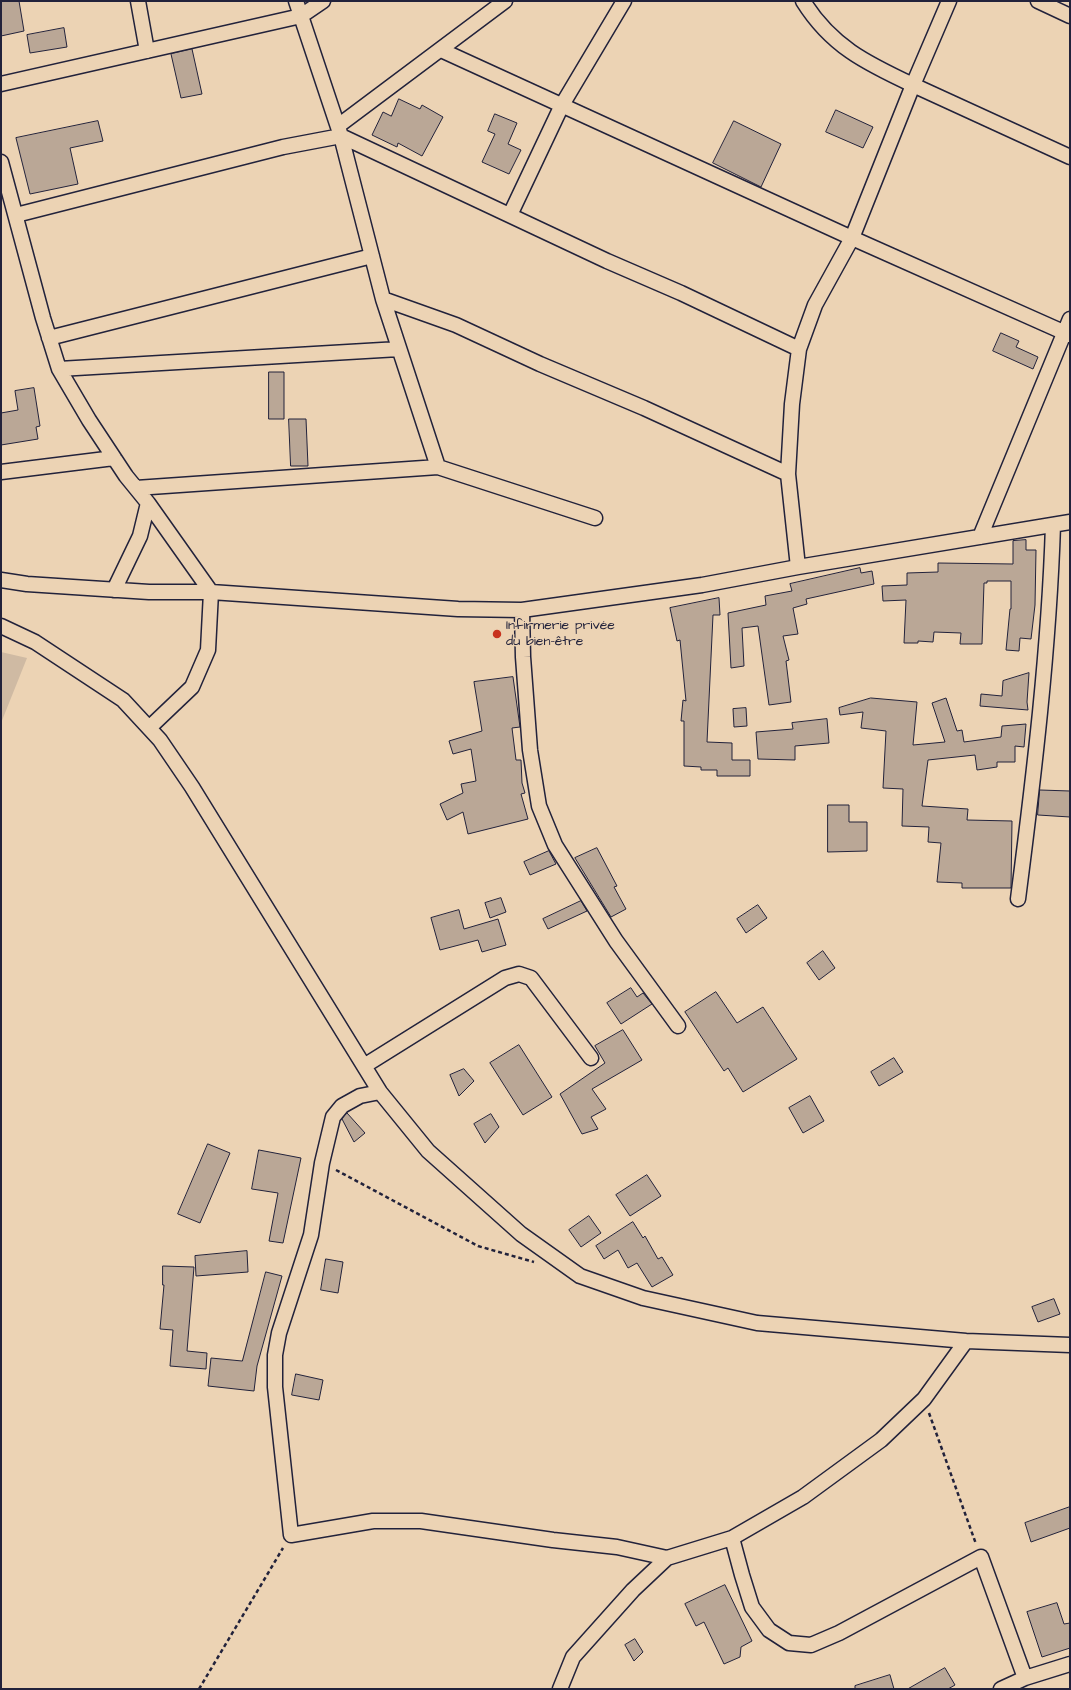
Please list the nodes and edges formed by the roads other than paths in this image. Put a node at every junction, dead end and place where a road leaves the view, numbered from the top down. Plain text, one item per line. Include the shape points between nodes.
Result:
1 (138, 1) edge
2 (296, 1) edge
3 (323, 1) edge
4 (505, 1) edge
5 (624, 1) edge
6 (803, 1) edge
7 (949, 1) edge
8 (1038, 1) edge
9 (302, 16) junction
10 (1070, 16) edge
11 (441, 50) junction
12 (147, 51) junction
13 (1, 84) edge
14 (913, 85) junction
15 (562, 105) junction
16 (340, 131) junction
17 (1070, 157) edge
18 (1, 162) edge
19 (16, 215) junction
20 (510, 215) junction
21 (852, 238) junction
22 (372, 256) junction
23 (383, 299) junction
24 (1070, 319) edge
25 (1067, 334) edge
26 (49, 338) junction
27 (399, 349) junction
28 (799, 349) junction
29 (59, 369) junction
30 (114, 458) junction
31 (438, 467) junction
32 (1, 472) edge
33 (788, 474) junction
34 (136, 488) junction
35 (148, 503) junction
36 (595, 518) dead end
37 (1070, 522) edge
38 (1053, 525) junction
39 (980, 537) junction
40 (798, 567) junction
41 (1, 580) edge
42 (114, 590) junction
43 (211, 592) junction
44 (522, 610) junction
45 (1, 626) edge
46 (149, 728) junction
47 (1018, 899) dead end
48 (678, 1026) dead end
49 (591, 1058) dead end
50 (364, 1066) junction
51 (380, 1092) junction
52 (966, 1342) junction
53 (1070, 1345) edge
54 (732, 1538) junction
55 (667, 1558) junction
56 (1070, 1664) edge
57 (1025, 1678) junction
58 (560, 1689) edge
59 (1001, 1689) edge

1 - 12 street
2 - 9 street
3 - 9 street
4 - 11 street
5 - 15 street
6 - 14 street via 823,29 837,42 876,68
7 - 14 street
8 - 10 street
9 - 12 street
9 - 16 street
11 - 15 street
11 - 16 street
12 - 13 street
14 - 17 street
14 - 21 street
15 - 20 street
15 - 21 street
16 - 19 street
16 - 20 street
16 - 22 street
18 - 19 street
19 - 26 street
20 - 28 street
21 - 25 street
21 - 28 street via 815,305
22 - 23 street
22 - 26 street
23 - 27 street
23 - 33 street via 456,326
24 - 25 street
25 - 39 street
26 - 29 street
27 - 29 street
27 - 31 street
28 - 33 street via 792,404
29 - 30 street
30 - 32 street
30 - 34 street
31 - 34 street
31 - 36 street
33 - 40 street
34 - 35 street
35 - 42 street via 140,536
35 - 43 street
37 - 38 street
38 - 39 street
38 - 47 street via 1051,590 1042,695
39 - 40 street
40 - 44 street via 702,585
41 - 42 street
42 - 43 street
43 - 44 street via 458,609
43 - 46 street via 208,650 195,681 192,687
44 - 48 street via 530,750 539,806 555,845 616,941
45 - 46 street via 35,642 123,700
46 - 50 street via 192,787
49 - 50 street via 531,978 519,974 505,978
50 - 51 street
51 - 52 street via 428,1151 521,1234 580,1276 643,1298 757,1323
51 - 55 street via 360,1096 342,1106 333,1117 322,1162 311,1235 279,1333 275,1355 278,1421 291,1535 373,1521 421,1521 617,1547
52 - 53 street
52 - 54 street via 924,1399 881,1440 803,1497
54 - 55 street
54 - 57 street via 752,1607 770,1630 789,1643 811,1645 839,1634 981,1556
55 - 58 street via 633,1590 573,1657
56 - 57 street
57 - 59 street

